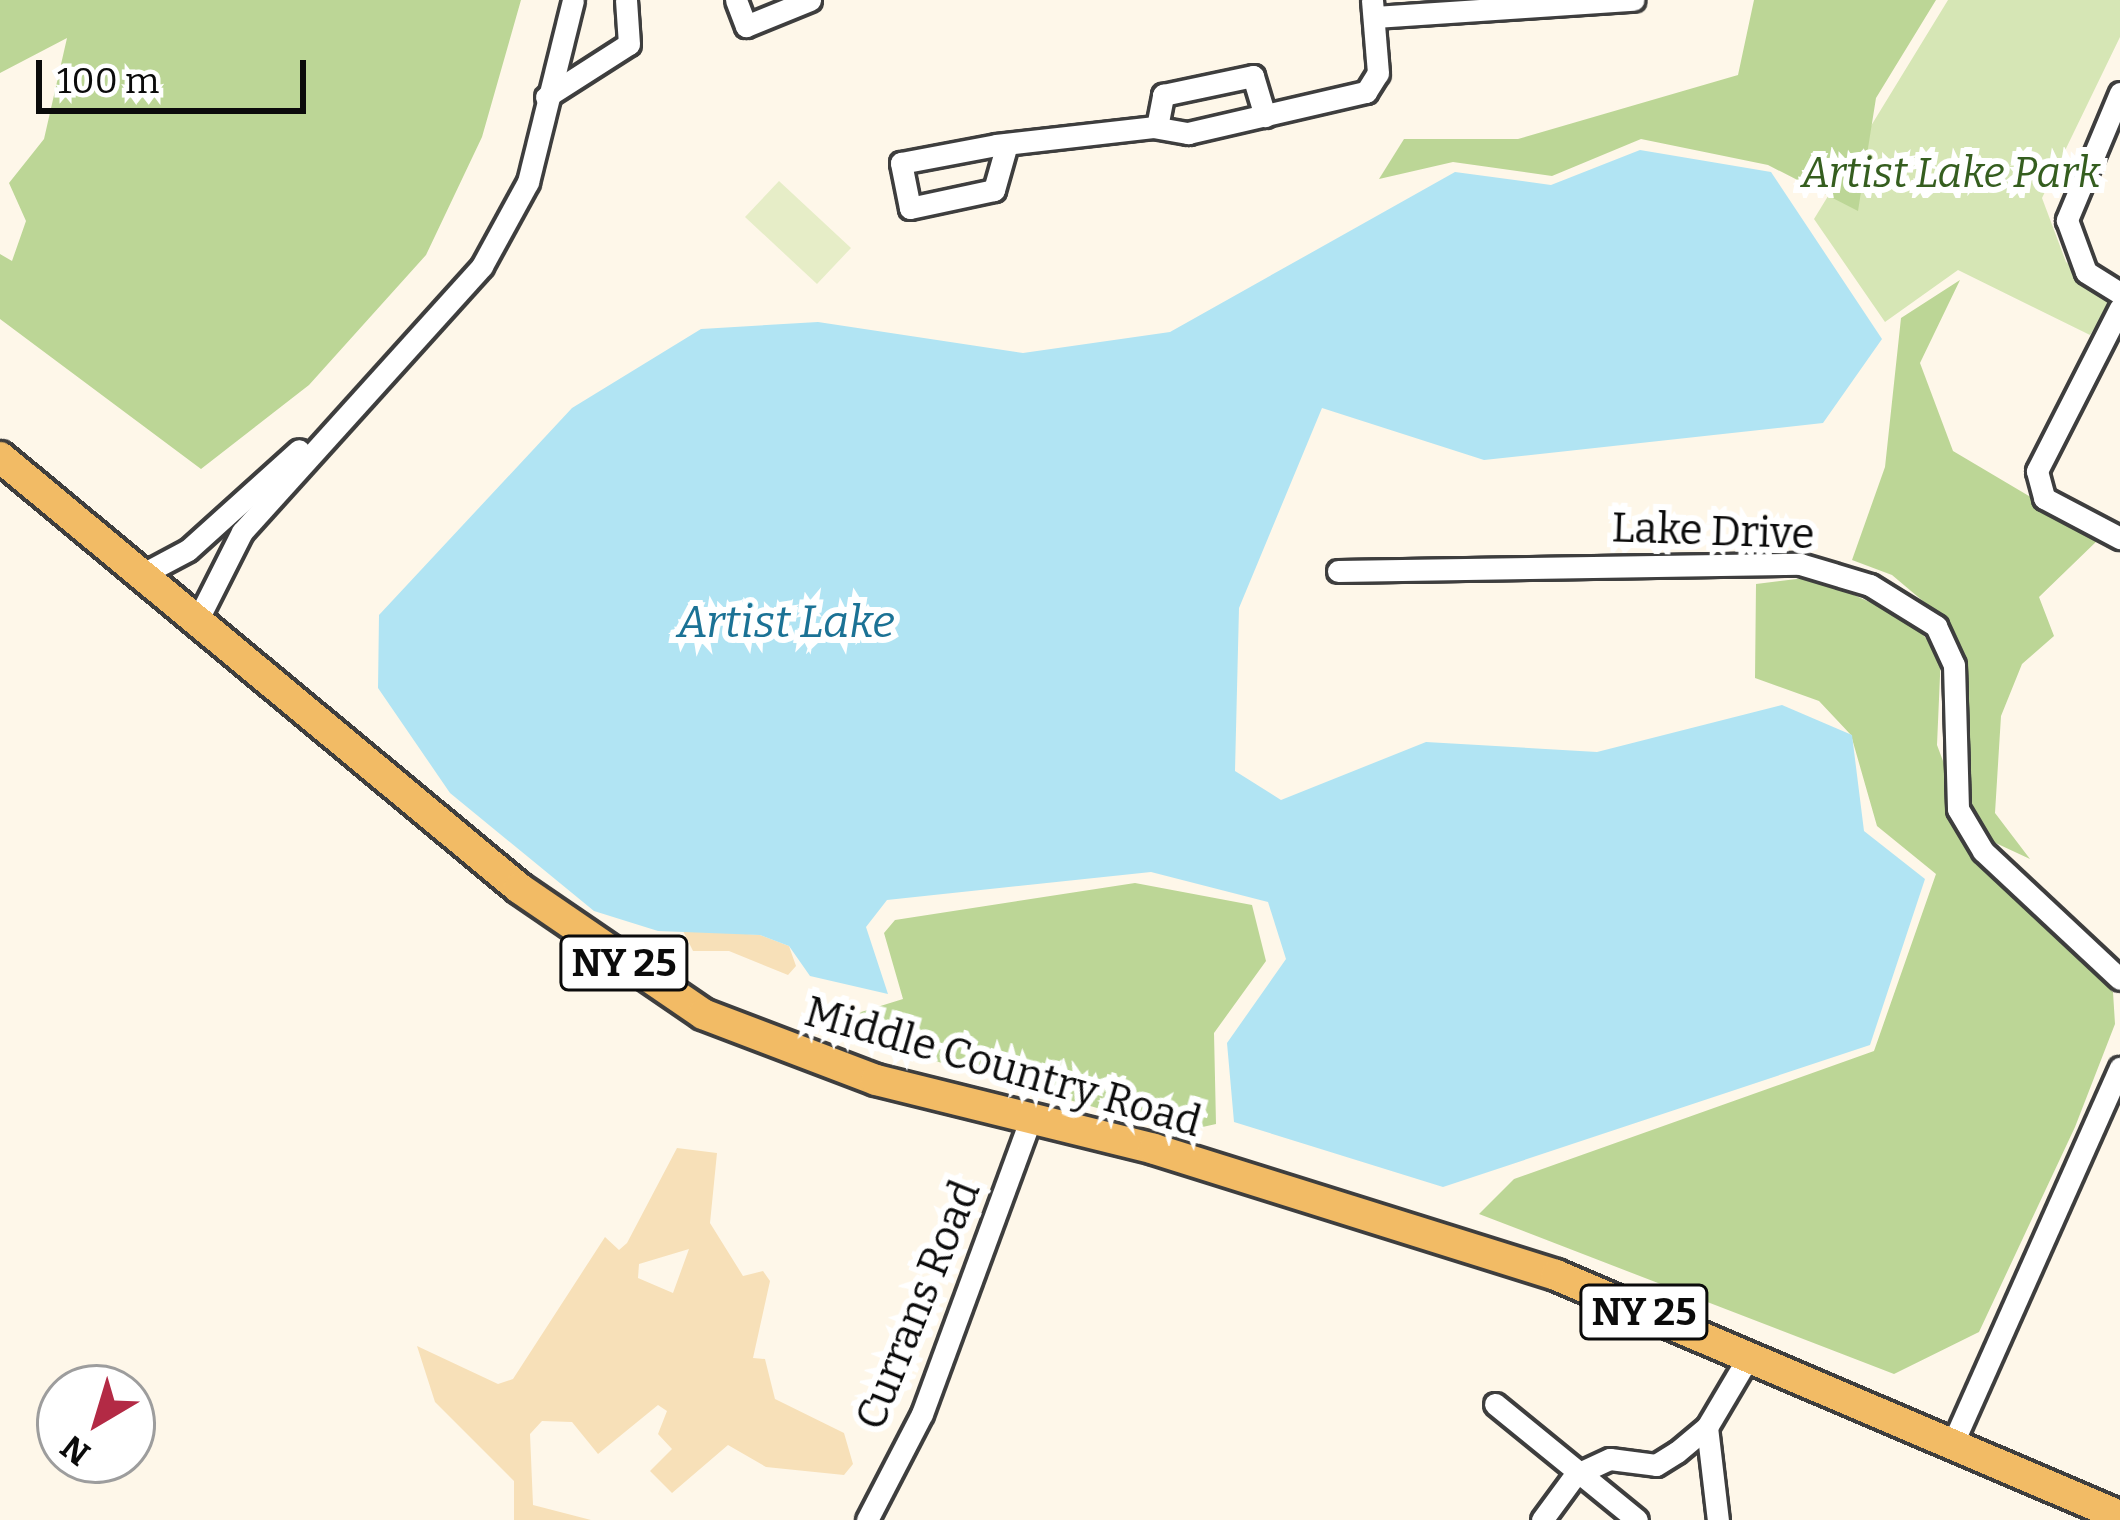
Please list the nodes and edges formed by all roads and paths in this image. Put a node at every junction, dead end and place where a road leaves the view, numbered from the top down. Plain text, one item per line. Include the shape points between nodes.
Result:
1 (573, 0) edge
2 (626, 0) edge
3 (736, 0) edge
4 (810, 0) edge
5 (1633, 0) edge
6 (1373, 9) edge
7 (2120, 93) edge
8 (546, 98) junction
9 (1265, 116) junction
10 (1157, 127) junction
11 (1007, 143) junction
12 (2120, 293) edge
13 (2120, 308) edge
14 (356, 404) junction
15 (0, 457) edge
16 (210, 527) junction
17 (2120, 538) edge
18 (231, 545) junction
19 (1338, 571) dead end
20 (141, 575) junction
21 (197, 621) junction
22 (2120, 979) edge
23 (2120, 1067) edge
24 (1032, 1115) junction
25 (1749, 1356) junction
26 (1495, 1404) dead end
27 (1708, 1427) junction
28 (1952, 1445) junction
29 (1575, 1475) junction
30 (2120, 1516) edge
31 (867, 1520) edge
32 (1542, 1520) edge
33 (1637, 1520) edge
34 (1718, 1520) edge

1 - 8 street
2 - 8 street via 629,44
3 - 4 street via 746,26
5 - 6 street
6 - 9 street via 1374,83
7 - 12 street via 2067,220 2086,272
8 - 14 street via 528,182 482,266
9 - 10 street via 1189,134
9 - 10 street via 1253,76 1162,95
10 - 11 street
11 - 11 street via 994,190 910,208 901,163
13 - 17 street via 2037,471 2044,498
14 - 16 street
14 - 18 street
15 - 20 main road, Middle Country Road / NY 25
16 - 18 street
16 - 20 street
18 - 21 street
19 - 22 street, Lake Drive via 1800,564 1870,586 1936,626 1954,665 1958,808 1983,851
20 - 21 main road, Middle Country Road / NY 25
21 - 24 main road, Middle Country Road / NY 25 via 655,987 798,1056
23 - 28 street
24 - 25 main road, Middle Country Road / NY 25 via 1535,1268
24 - 31 street, Currans Road via 922,1414
25 - 27 street
25 - 28 main road, Middle Country Road / NY 25
26 - 29 street
27 - 29 street via 1656,1466 1610,1459
27 - 34 street
28 - 30 main road, Middle Country Road / NY 25
29 - 32 street
29 - 33 street

